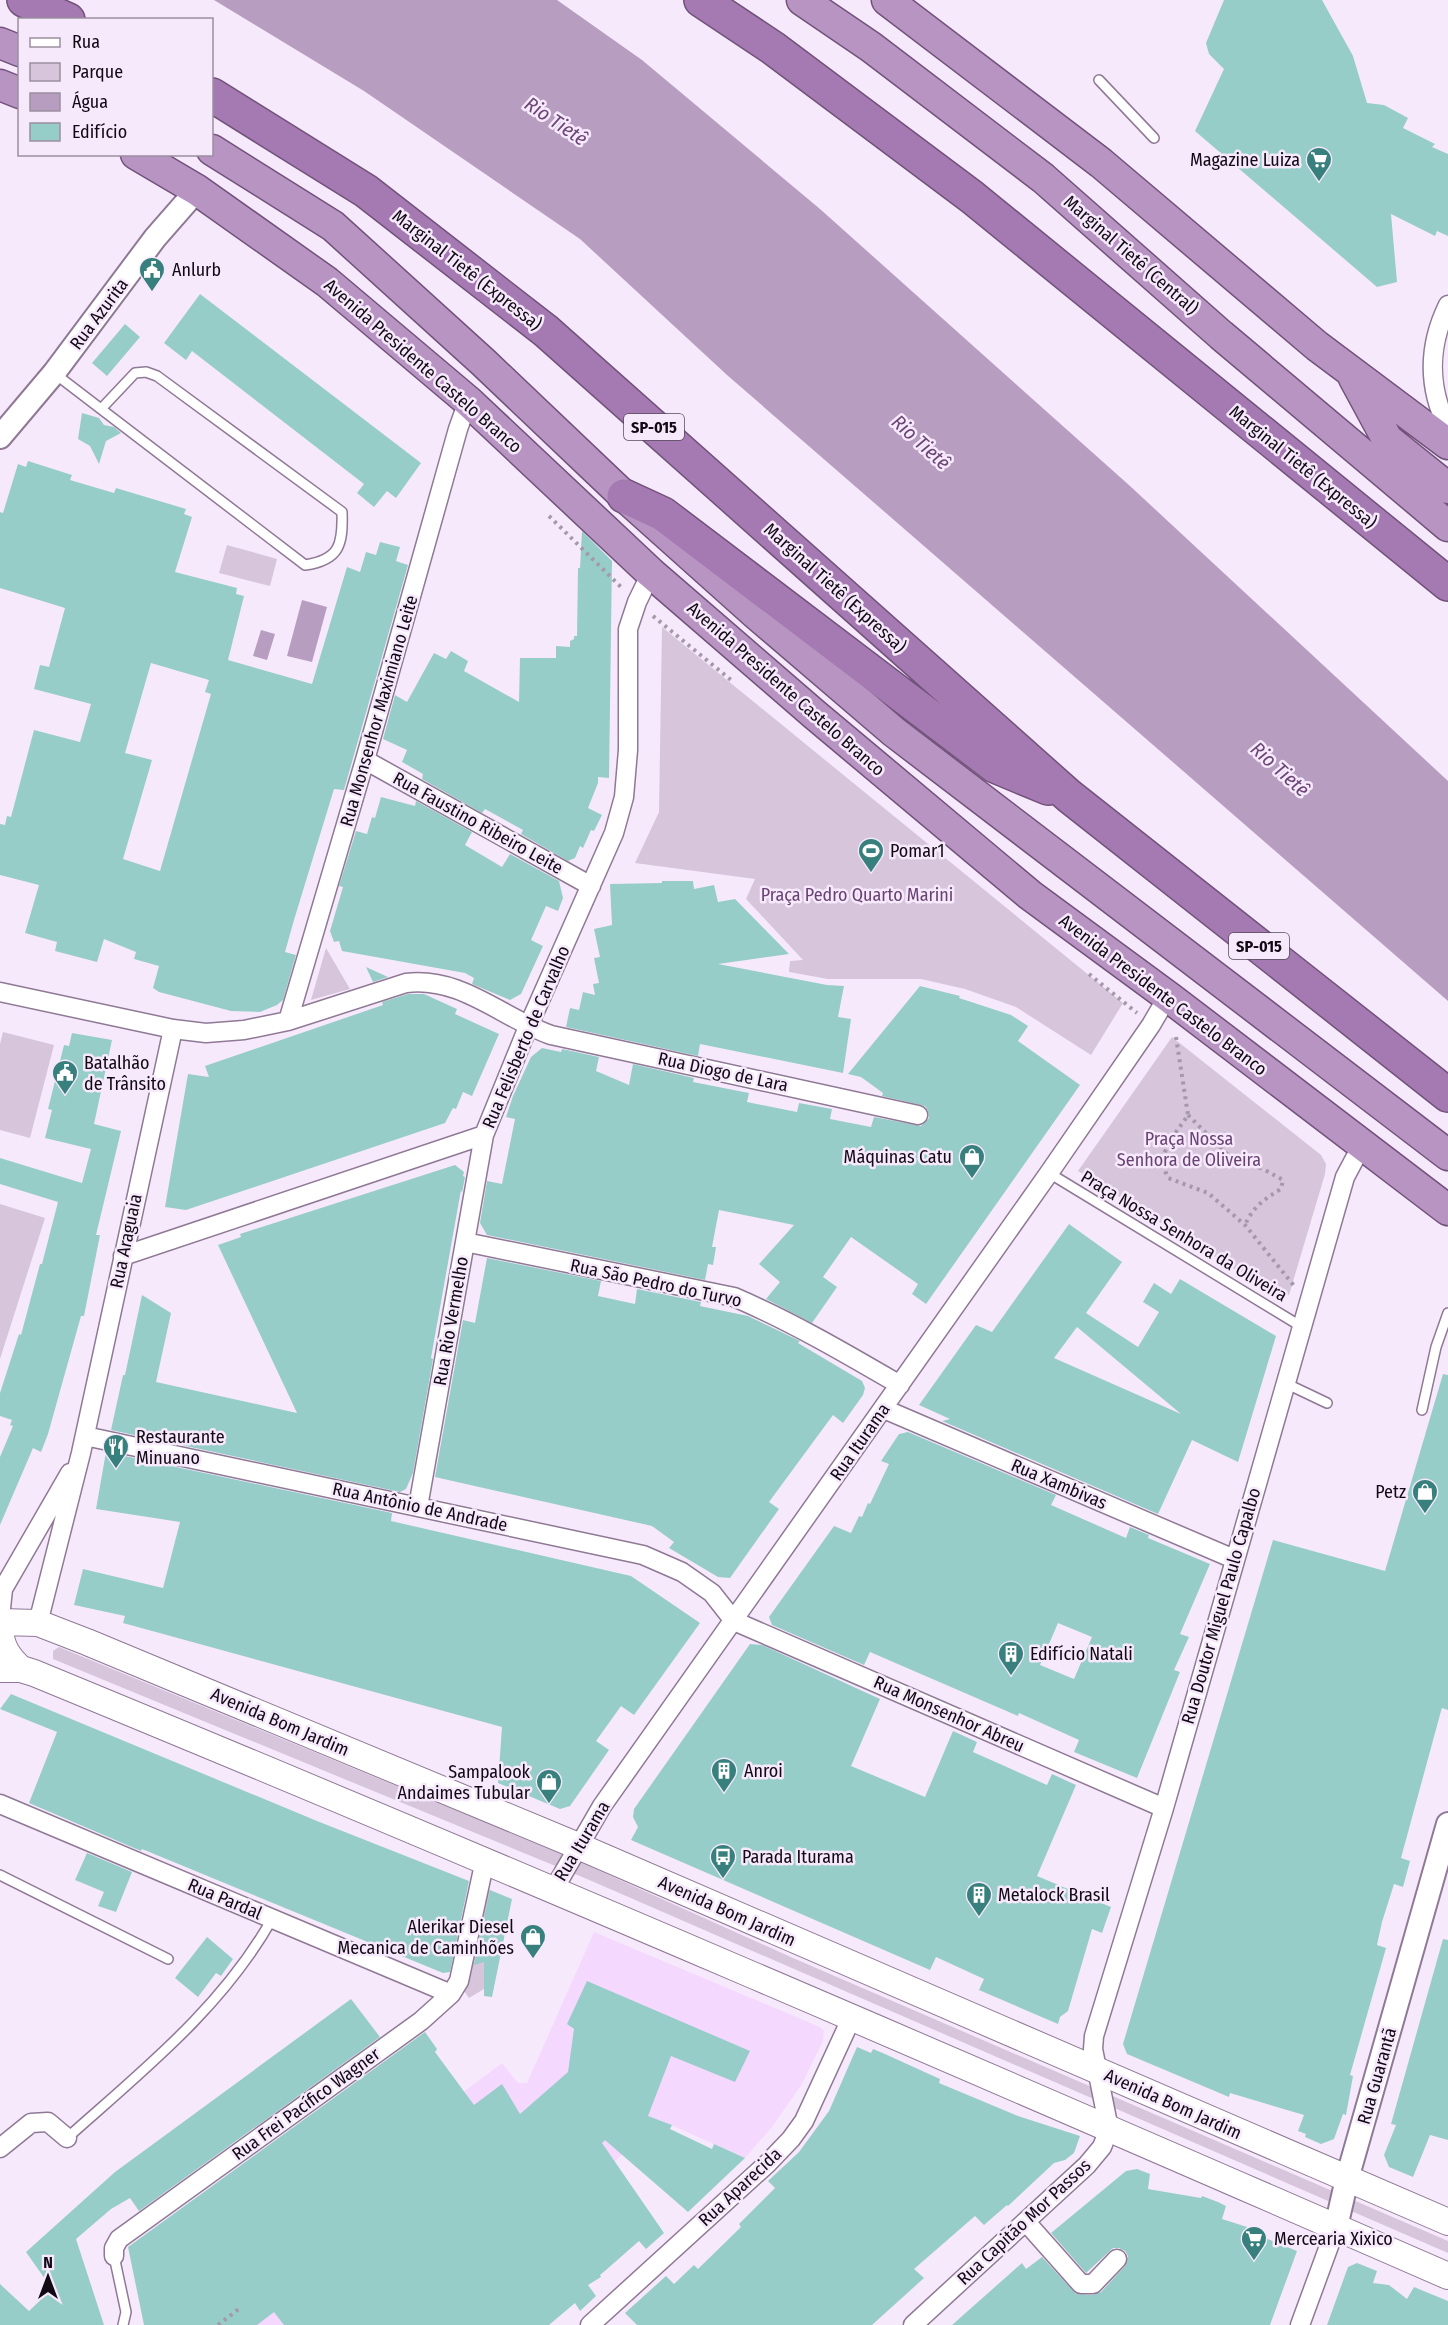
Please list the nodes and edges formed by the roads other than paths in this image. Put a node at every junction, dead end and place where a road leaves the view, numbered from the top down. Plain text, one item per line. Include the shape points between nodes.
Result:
1 (24, 0) edge
2 (701, 0) edge
3 (802, 0) edge
4 (887, 0) edge
5 (64, 18) edge
6 (0, 43) edge
7 (18, 50) edge
8 (1099, 80) dead end
9 (0, 85) edge
10 (18, 92) edge
11 (213, 96) edge
12 (1154, 138) dead end
13 (213, 151) edge
14 (139, 156) edge
15 (197, 190) junction
16 (1448, 305) edge
17 (1350, 371) junction
18 (54, 373) junction
19 (468, 401) junction
20 (101, 409) junction
21 (1448, 428) edge
22 (0, 437) edge
23 (1448, 444) edge
24 (1448, 488) edge
25 (624, 496) junction
26 (1448, 526) edge
27 (651, 573) junction
28 (1448, 584) edge
29 (365, 760) junction
30 (1069, 796) junction
31 (591, 886) junction
32 (0, 992) edge
33 (1169, 997) junction
34 (288, 1021) junction
35 (528, 1027) junction
36 (173, 1029) junction
37 (1448, 1095) edge
38 (918, 1115) dead end
39 (484, 1135) junction
40 (1362, 1145) junction
41 (1448, 1155) edge
42 (1049, 1173) junction
43 (1448, 1210) edge
44 (465, 1242) junction
45 (123, 1256) junction
46 (1448, 1313) edge
47 (1302, 1327) junction
48 (1285, 1383) junction
49 (900, 1386) junction
50 (1327, 1402) dead end
51 (884, 1409) junction
52 (1422, 1410) dead end
53 (83, 1444) junction
54 (418, 1507) junction
55 (1234, 1559) junction
56 (0, 1620) edge
57 (734, 1621) junction
58 (38, 1623) junction
59 (0, 1629) edge
60 (10, 1669) edge
61 (0, 1804) edge
62 (1164, 1808) junction
63 (1448, 1824) edge
64 (578, 1846) junction
65 (485, 1860) junction
66 (0, 1875) edge
67 (554, 1889) junction
68 (272, 1919) junction
69 (168, 1959) dead end
70 (451, 1994) junction
71 (851, 2019) junction
72 (1098, 2071) junction
73 (1109, 2129) junction
74 (67, 2138) joint
75 (0, 2148) edge
76 (1347, 2179) junction
77 (1026, 2222) junction
78 (1448, 2222) edge
79 (1336, 2227) junction
80 (114, 2256) joint
81 (1117, 2259) dead end
82 (1448, 2276) edge
83 (123, 2325) edge
84 (590, 2325) edge
85 (913, 2325) edge
86 (1300, 2325) edge

1 - 5 highway
2 - 28 highway, Marginal Tietê (Expressa) via 774,48 972,197
3 - 26 highway, Marginal Tietê (Central) via 871,46 1043,178 1221,335
4 - 17 highway via 1101,163
6 - 7 highway
8 - 12 lane
9 - 10 highway
11 - 30 highway, Marginal Tietê (Expressa) / SP-015 via 366,191 546,331
13 - 25 highway via 333,226
14 - 15 highway, Avenida Presidente Castelo Branco
15 - 18 street, Rua Azurita
15 - 19 highway, Avenida Presidente Castelo Branco via 327,282
16 - 21 street via 1435,336 1432,364 1435,394
17 - 23 highway
17 - 24 highway via 1387,439
18 - 20 lane
18 - 22 street, Rua Azurita
19 - 27 highway, Avenida Presidente Castelo Branco
19 - 29 street, Rua Monsenhor Maximiano Leite
20 - 20 lane via 135,373 157,376 342,512 341,544 328,560 305,565
25 - 30 highway via 663,514 994,766
25 - 41 highway via 894,732
27 - 31 street, Rua Felisberto de Carvalho via 628,629 624,797 614,833
27 - 33 highway, Avenida Presidente Castelo Branco via 1030,895
29 - 31 street, Rua Faustino Ribeiro Leite
29 - 34 street, Rua Monsenhor Maximiano Leite
30 - 37 highway, Marginal Tietê (Expressa) / SP-015
31 - 35 street, Rua Felisberto de Carvalho
32 - 36 street, Rua Diogo de Lara
33 - 40 highway, Avenida Presidente Castelo Branco
33 - 42 street, Rua Iturama
34 - 35 street, Rua Diogo de Lara via 422,981 461,990
34 - 36 street, Rua Diogo de Lara via 206,1033
35 - 38 street, Rua Diogo de Lara
35 - 39 street, Rua Felisberto de Carvalho
36 - 45 street, Rua Araguaia
39 - 44 street, Rua Rio Vermelho
39 - 45 street, Rua Felisberto de Carvalho
40 - 43 highway, Avenida Presidente Castelo Branco
40 - 47 street, Rua Doutor Miguel Paulo Capalbo via 1345,1177
42 - 47 lane, Praça Nossa Senhora da Oliveira
42 - 49 street, Rua Iturama
44 - 49 street, Rua São Pedro do Turvo via 734,1297 814,1335
44 - 54 street, Rua Rio Vermelho
45 - 53 street, Rua Araguaia
46 - 52 lane
47 - 48 street, Rua Doutor Miguel Paulo Capalbo
48 - 50 lane
48 - 55 street, Rua Doutor Miguel Paulo Capalbo
49 - 51 street, Rua Iturama
51 - 55 street, Rua Xambivas
51 - 57 street, Rua Iturama
53 - 54 street, Rua Antônio de Andrade
53 - 56 street, Rua Araguaia via 3,1589
53 - 58 street, Rua Araguaia
54 - 57 street, Rua Antônio de Andrade via 643,1555 682,1572 712,1593
55 - 62 street, Rua Doutor Miguel Paulo Capalbo
56 - 58 main road, Avenida Bom Jardim
57 - 62 street, Rua Monsenhor Abreu
57 - 64 street, Rua Iturama via 602,1806
58 - 64 main road, Avenida Bom Jardim
59 - 60 main road
60 - 65 main road via 75,1689
61 - 68 street, Rua Pardal
62 - 72 street, Rua Doutor Miguel Paulo Capalbo via 1094,2036
63 - 76 street, Rua Guarantã
64 - 67 street, Rua Iturama
64 - 72 main road, Avenida Bom Jardim
65 - 67 main road
65 - 70 street, Rua Frei Pacífico Wagner via 459,1980
66 - 69 lane
67 - 71 main road
68 - 70 street, Rua Pardal
68 - 74 lane via 218,1998
70 - 80 street, Rua Frei Pacífico Wagner via 421,2021 119,2239
71 - 73 main road
71 - 84 street, Rua Aparecida via 804,2121 791,2139
72 - 73 street
72 - 76 main road, Avenida Bom Jardim
73 - 77 street, Rua Capitão Mor Passos via 1102,2147 1087,2165
73 - 79 main road
74 - 75 street via 48,2122 32,2123
76 - 78 main road, Avenida Bom Jardim
76 - 79 street, Rua Guarantã
77 - 81 street via 1081,2284 1093,2284
77 - 85 street, Rua Capitão Mor Passos
79 - 82 main road
79 - 86 street, Rua Guarantã
80 - 83 lane, Rua Frei Pacífico Wagner via 126,2312

